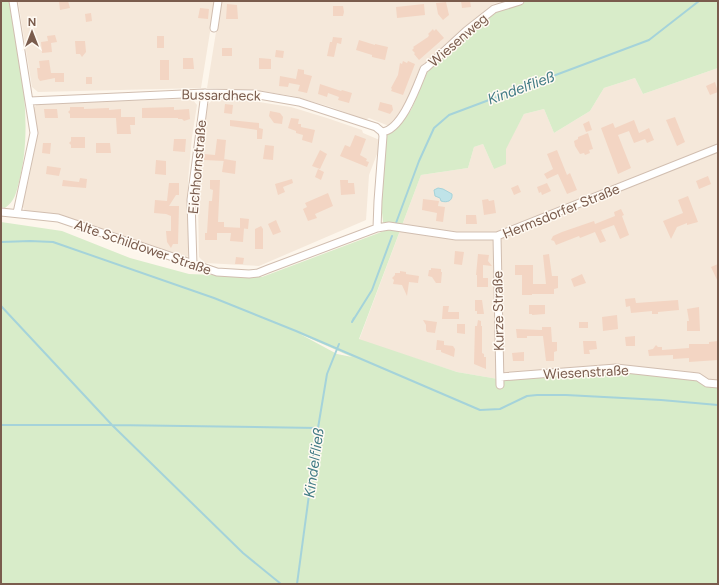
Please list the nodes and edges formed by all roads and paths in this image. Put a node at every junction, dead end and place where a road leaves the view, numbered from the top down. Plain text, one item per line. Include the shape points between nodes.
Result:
1 (13, 1) edge
2 (218, 1) edge
3 (520, 1) edge
4 (214, 28) dead end
5 (205, 93) junction
6 (30, 100) junction
7 (382, 132) junction
8 (718, 148) edge
9 (1, 212) edge
10 (17, 213) junction
11 (377, 228) junction
12 (400, 228) joint
13 (497, 236) junction
14 (193, 264) junction
15 (500, 377) junction
16 (718, 384) edge
17 (500, 385) dead end

1 - 6 street
2 - 4 street
3 - 7 street, Wiesenweg via 494,9 427,66 401,118 391,128
5 - 6 street, Bussardheck
5 - 7 street, Bussardheck via 253,94 278,98 331,112 376,127
5 - 14 street, Eichhornstraße via 191,200
6 - 10 street via 34,133
7 - 11 street via 384,142
8 - 13 street, Hermsdorfer Straße
9 - 10 street, Alte Schildower Straße
10 - 14 street, Alte Schildower Straße via 58,218
11 - 12 street, Alte Schildower Straße
11 - 14 street, Alte Schildower Straße via 258,273 217,272
12 - 13 street, Hermsdorfer Straße via 456,236
13 - 15 street, Kurze Straße
15 - 16 street, Wiesenstraße via 616,368 698,377 707,383
15 - 17 street, Kurze Straße

